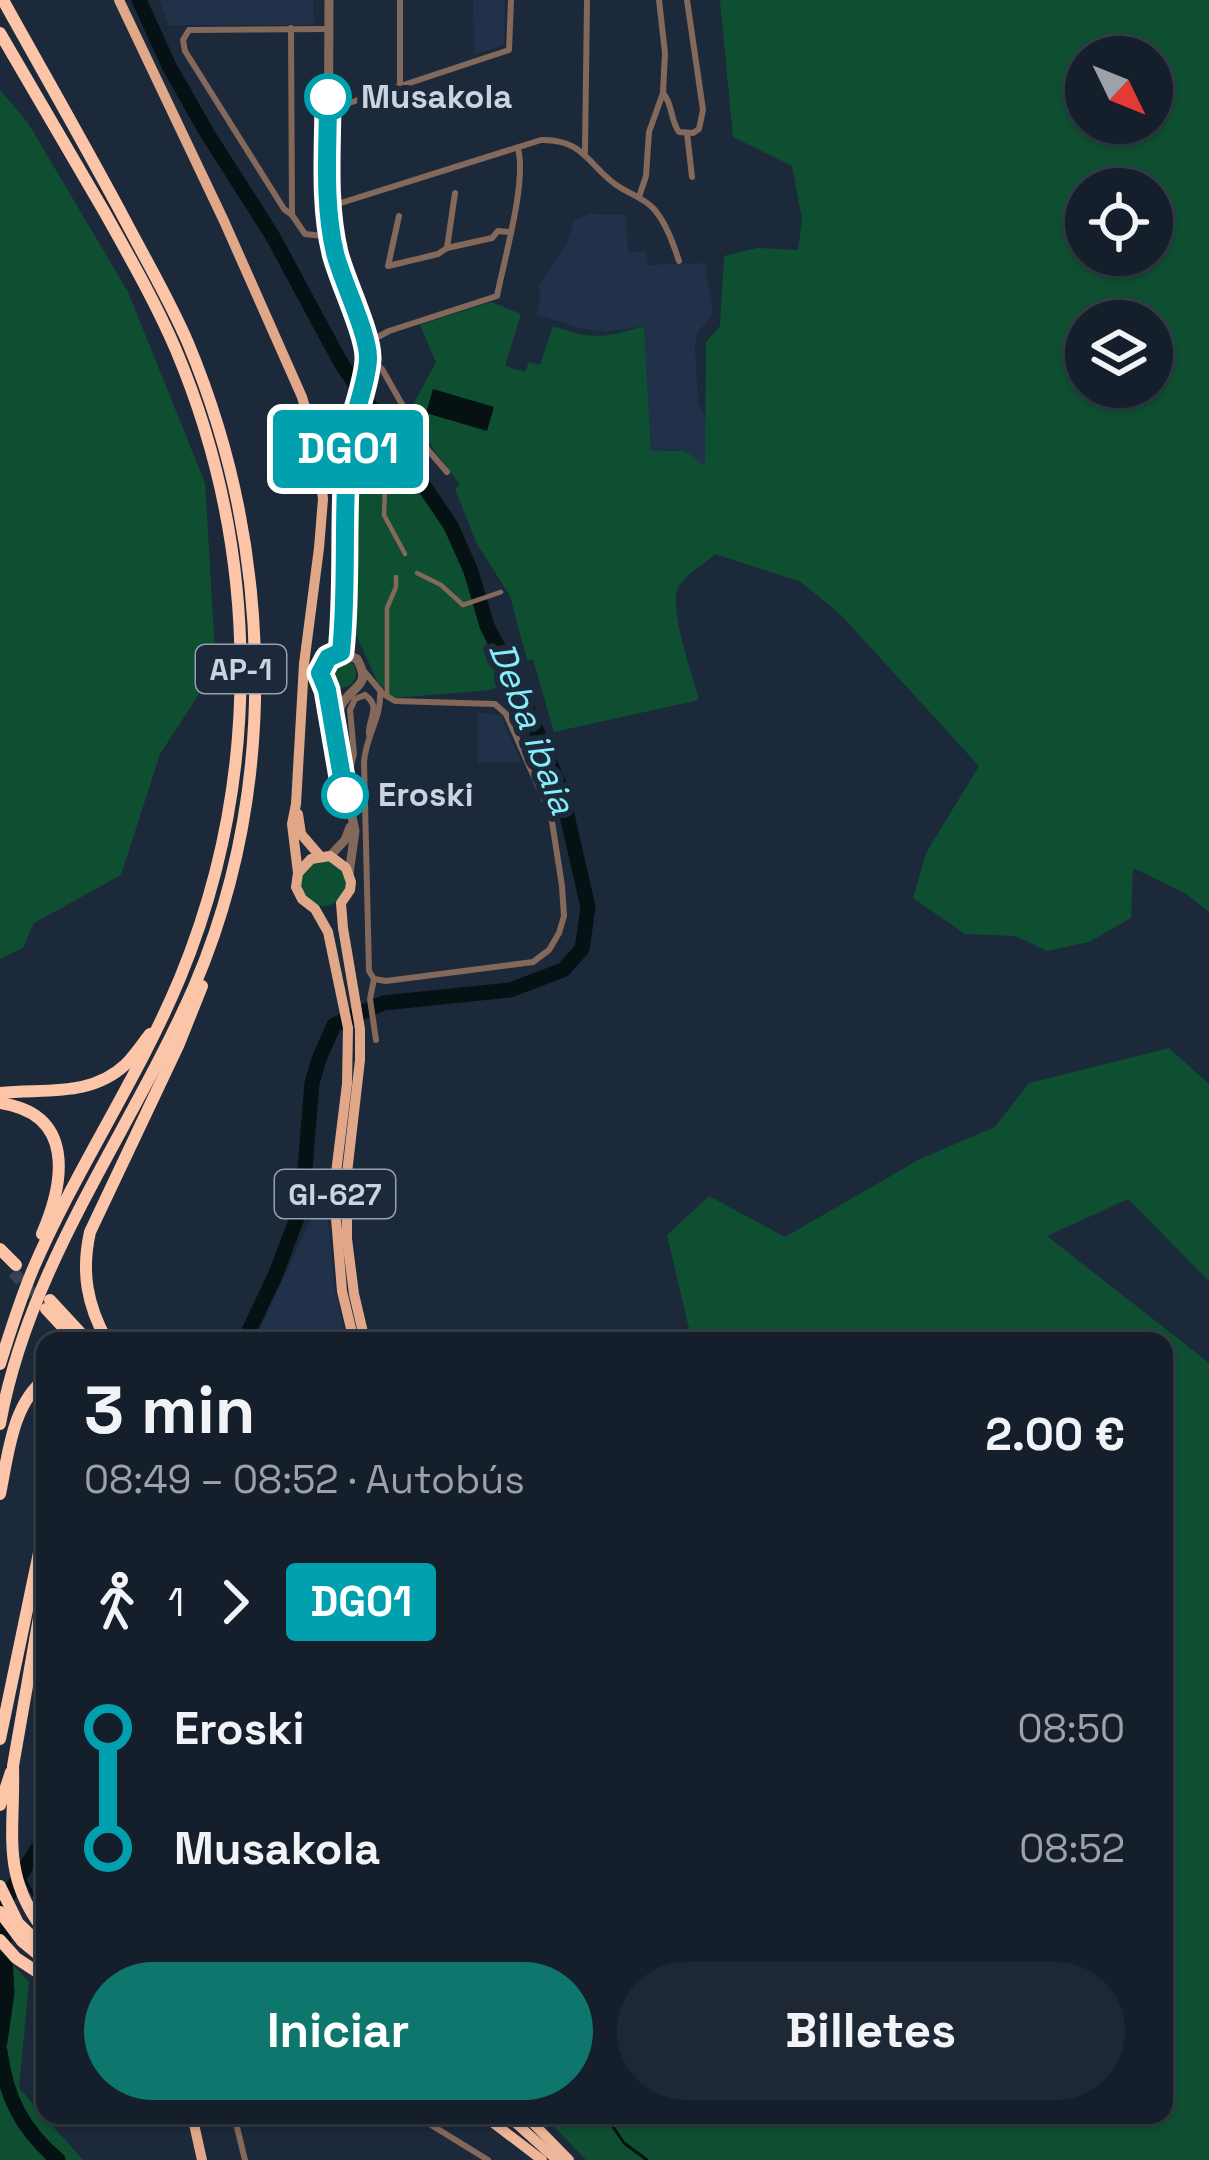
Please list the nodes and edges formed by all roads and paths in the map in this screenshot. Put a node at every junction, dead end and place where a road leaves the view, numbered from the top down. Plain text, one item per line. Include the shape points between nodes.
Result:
1 (3, 0) edge
2 (119, 0) edge
3 (328, 0) edge
4 (400, 0) edge
5 (511, 0) edge
6 (587, 0) edge
7 (658, 0) edge
8 (687, 0) edge
9 (291, 28) junction
10 (328, 28) junction
11 (0, 32) edge
12 (400, 87) junction
13 (663, 93) junction
14 (328, 110) junction
15 (687, 134) junction
16 (517, 148) junction
17 (585, 153) junction
18 (692, 177) dead end
19 (455, 193) dead end
20 (639, 197) junction
21 (328, 207) junction
22 (292, 214) junction
23 (399, 216) dead end
24 (509, 232) junction
25 (332, 237) junction
26 (447, 248) junction
27 (679, 261) dead end
28 (366, 350) junction
29 (353, 417) junction
30 (447, 472) dead end
31 (405, 554) dead end
32 (417, 573) dead end
33 (396, 577) dead end
34 (497, 593) dead end
35 (341, 652) junction
36 (363, 670) junction
37 (380, 689) junction
38 (327, 690) junction
39 (356, 694) junction
40 (387, 697) junction
41 (334, 728) junction
42 (369, 734) junction
43 (345, 791) junction
44 (296, 805) junction
45 (351, 822) junction
46 (325, 856) junction
47 (298, 873) junction
48 (349, 874) junction
49 (231, 875) junction
50 (341, 903) junction
51 (316, 909) junction
52 (374, 979) junction
53 (349, 998) junction
54 (159, 1024) junction
55 (376, 1036) dead end
56 (354, 1046) junction
57 (0, 1093) edge
58 (0, 1103) edge
59 (0, 1249) edge
60 (0, 1260) tunnel mouth
61 (16, 1313) junction
62 (70, 1332) edge
63 (78, 1332) edge
64 (103, 1332) edge
65 (352, 1332) edge
66 (363, 1332) edge
67 (0, 1364) edge
68 (36, 1388) edge
69 (0, 1424) edge
70 (0, 1494) edge
71 (36, 1567) edge
72 (36, 1636) edge
73 (0, 1739) edge
74 (14, 1766) junction
75 (0, 1805) edge
76 (0, 1886) edge
77 (0, 1912) edge
78 (36, 1921) edge
79 (0, 1940) edge
80 (36, 1940) edge
81 (36, 1953) edge
82 (36, 1971) edge
83 (196, 2124) edge
84 (236, 2124) edge
85 (430, 2124) edge
86 (495, 2124) edge
87 (518, 2124) edge
88 (534, 2124) edge
89 (202, 2160) edge
90 (245, 2160) edge
91 (488, 2160) edge
92 (542, 2160) edge
93 (556, 2160) edge
94 (569, 2160) edge

1 - 49 highway, AP-1 via 168,300 226,452 255,639 250,768
2 - 44 main road, GI-627 via 302,397 317,448 322,499
3 - 10 street
4 - 12 street
5 - 12 street via 509,50
6 - 17 street
7 - 13 street
8 - 15 street via 704,110 699,129
9 - 10 street
9 - 22 street
9 - 22 street via 189,30 183,44
10 - 14 street
11 - 54 highway, AP-1 via 157,310 194,398 226,515 242,641 236,770 218,868
12 - 14 street
13 - 15 street via 674,126
13 - 20 street
14 - 21 street
15 - 18 street
16 - 17 street via 541,140
16 - 21 street
16 - 24 street
17 - 20 street
19 - 26 street
20 - 27 street via 658,214
21 - 25 street
22 - 25 street via 305,234
23 - 26 street via 388,266
24 - 26 street
24 - 28 street via 497,296 389,331
25 - 28 street
28 - 29 street
28 - 30 street
29 - 31 street via 356,440 383,472 384,515
29 - 35 street
32 - 34 street via 460,604
33 - 40 street via 387,608
35 - 36 street
35 - 38 street via 321,669
36 - 37 street
36 - 39 street
37 - 40 street
37 - 42 street
38 - 39 street
38 - 41 street
39 - 41 street via 341,705
39 - 42 street via 374,705
39 - 43 street
40 - 52 street via 495,704 506,714 551,814 564,916 549,950 533,962
41 - 43 street
42 - 52 street
43 - 45 street
44 - 46 main road, GI-627 via 302,834
44 - 47 main road, GI-627
45 - 46 street
45 - 48 street
46 - 47 main road
46 - 48 main road, GI-627
47 - 51 main road, GI-627 via 298,893
48 - 50 main road, GI-627
49 - 64 highway via 198,997 90,1232 87,1288
49 - 69 highway, AP-1 via 195,984 47,1274
50 - 51 main road
50 - 53 main road, GI-627
51 - 53 main road, GI-627
52 - 55 street
53 - 56 main road, GI-627
54 - 57 highway via 125,1065 92,1085
54 - 61 highway, AP-1
56 - 65 main road, GI-627 via 335,1206
56 - 66 main road, GI-627 via 346,1205
58 - 61 highway via 40,1120 60,1170
59 - 60 highway via 14,1269
61 - 67 highway, AP-1
62 - 63 highway via 48,1305
68 - 70 highway via 20,1414
71 - 73 highway
72 - 74 highway
74 - 75 highway
74 - 78 highway via 10,1872
76 - 80 highway
77 - 81 highway
79 - 82 highway
83 - 89 main road
84 - 90 street
85 - 91 street
86 - 92 highway
87 - 93 highway
88 - 94 highway

